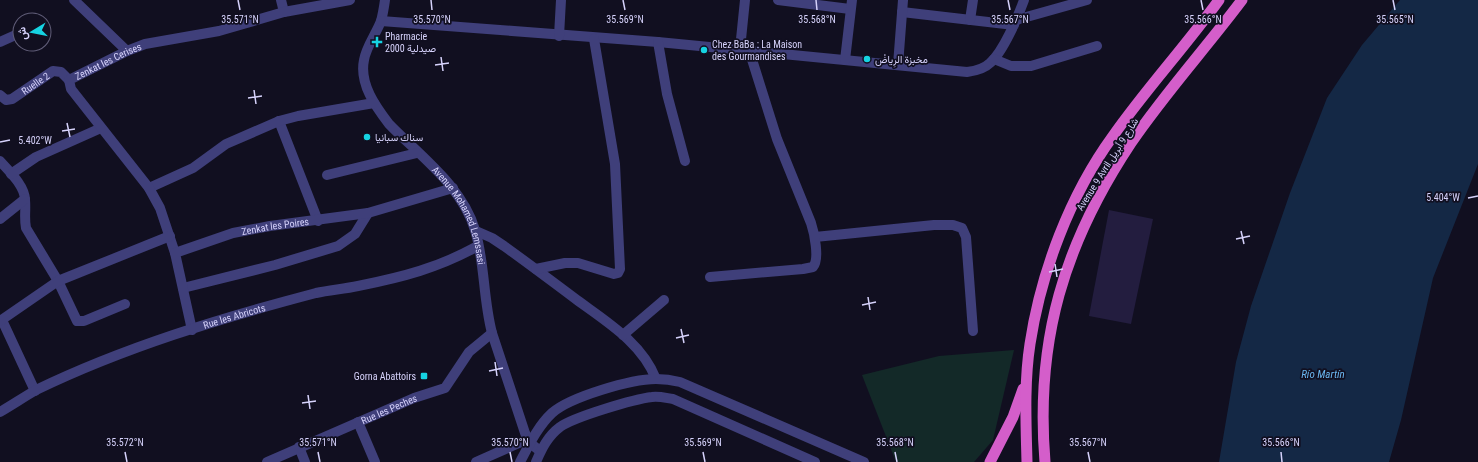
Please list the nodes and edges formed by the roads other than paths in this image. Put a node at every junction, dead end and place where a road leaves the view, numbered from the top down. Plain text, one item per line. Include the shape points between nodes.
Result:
1 (74, 0) edge
2 (281, 0) edge
3 (350, 0) edge
4 (385, 0) edge
5 (561, 0) edge
6 (745, 0) edge
7 (778, 0) edge
8 (903, 0) edge
9 (973, 0) edge
10 (1024, 0) edge
11 (1087, 0) edge
12 (1219, 0) edge
13 (1242, 0) edge
14 (801, 2) edge
15 (820, 3) edge
16 (851, 5) edge
17 (284, 12) junction
18 (902, 12) junction
19 (970, 20) junction
20 (381, 22) junction
21 (1015, 23) junction
22 (559, 36) junction
23 (12, 37) edge
24 (594, 38) junction
25 (0, 42) edge
26 (658, 42) junction
27 (1097, 46) dead end
28 (745, 50) junction
29 (127, 51) junction
30 (994, 59) junction
31 (845, 60) junction
32 (898, 65) junction
33 (69, 80) junction
34 (0, 94) edge
35 (374, 103) junction
36 (279, 121) junction
37 (101, 128) junction
38 (417, 153) junction
39 (685, 160) dead end
40 (0, 161) edge
41 (11, 174) junction
42 (327, 175) dead end
43 (149, 188) junction
44 (453, 188) junction
45 (25, 198) junction
46 (368, 213) junction
47 (0, 219) edge
48 (318, 221) junction
49 (476, 231) junction
50 (170, 236) junction
51 (815, 237) junction
52 (478, 246) junction
53 (176, 253) junction
54 (536, 269) junction
55 (710, 277) dead end
56 (58, 281) junction
57 (183, 288) junction
58 (664, 300) dead end
59 (125, 304) dead end
60 (1, 321) edge
61 (192, 330) junction
62 (973, 331) dead end
63 (492, 333) junction
64 (623, 335) junction
65 (1026, 377) junction
66 (656, 379) junction
67 (36, 391) junction
68 (0, 412) edge
69 (358, 422) junction
70 (529, 441) junction
71 (299, 447) junction
72 (540, 451) junction
73 (267, 462) edge
74 (305, 462) edge
75 (375, 462) edge
76 (476, 462) edge
77 (520, 462) edge
78 (536, 462) edge
79 (814, 462) edge
80 (864, 462) edge
81 (990, 462) edge
82 (1027, 462) edge
83 (1045, 462) edge

1 - 29 street
2 - 17 street
3 - 17 street, Zenkat les Cerises
4 - 20 street, Avenue Mohamed Lemssasi
5 - 22 street
6 - 28 street
7 - 14 street
8 - 18 street
9 - 19 street
10 - 21 street
11 - 21 street
12 - 65 highway, Avenue 9 Avril شارع 9 أبريل via 1113,136 1075,198 1038,302
13 - 83 highway, Avenue 9 Avril شارع 9 أبريل via 1131,143 1087,219 1064,274 1049,330 1043,384
14 - 15 street
15 - 16 street
16 - 31 street
17 - 29 street, Zenkat les Cerises via 227,29 157,41
18 - 19 street
18 - 32 street
19 - 21 street
20 - 22 street
20 - 35 street, Avenue Mohamed Lemssasi via 364,61 365,81
21 - 30 street
22 - 24 street
23 - 25 street
24 - 26 street
24 - 54 street via 615,164 620,269 614,274 582,264 565,263
26 - 28 street
26 - 39 street via 667,94
27 - 30 street via 1031,66 1011,66
28 - 31 street
28 - 51 street
29 - 33 street, Zenkat les Cerises
30 - 32 street via 982,68 967,72
31 - 32 street
33 - 34 street, Ruelle 2 via 61,72 53,71 12,98 6,100
33 - 37 street, Zenkat les Cerises via 71,89
35 - 36 street
35 - 38 street, Avenue Mohamed Lemssasi via 389,124
36 - 43 street via 226,144 193,168
36 - 48 street
37 - 41 street via 36,157
37 - 43 street, Zenkat les Cerises
38 - 42 street
38 - 44 street, Avenue Mohamed Lemssasi
40 - 41 street
41 - 45 street
43 - 50 street, Zenkat les Cerises via 160,208
44 - 46 street, Zenkat les Poires
44 - 49 street, Avenue Mohamed Lemssasi
45 - 47 street
45 - 56 street via 26,228
46 - 48 street, Zenkat les Poires
46 - 57 street via 355,234 338,246
48 - 53 street, Zenkat les Poires via 233,233
49 - 52 street, Avenue Mohamed Lemssasi
49 - 54 street via 492,238
50 - 53 street, Zenkat les Cerises
50 - 56 street
51 - 55 street via 816,260 809,268
51 - 62 street via 934,225 953,225 962,228 966,237
52 - 61 street, Rue les Abricots via 425,270 319,293
52 - 63 street, Avenue Mohamed Lemssasi
53 - 57 street
54 - 64 street
56 - 59 street via 77,320 84,321
56 - 60 street
57 - 61 street
58 - 64 street
60 - 67 street
61 - 67 street, Rue les Abricots via 96,363
63 - 69 street, Rue les Peches via 469,352 445,388
63 - 70 street, Avenue Mohamed Lemssasi
64 - 66 street via 641,352
65 - 81 highway via 1013,417
65 - 82 highway, Avenue 9 Avril شارع 9 أبريل
66 - 70 street via 625,383 560,407
66 - 80 street via 680,382
67 - 68 street, Rue les Abricots
69 - 71 street, Rue les Peches
69 - 75 street
70 - 72 street
70 - 76 street
70 - 77 street
71 - 73 street, Rue les Peches
71 - 74 street
72 - 78 street
72 - 79 street via 552,434 570,422 642,399 662,397 673,399

